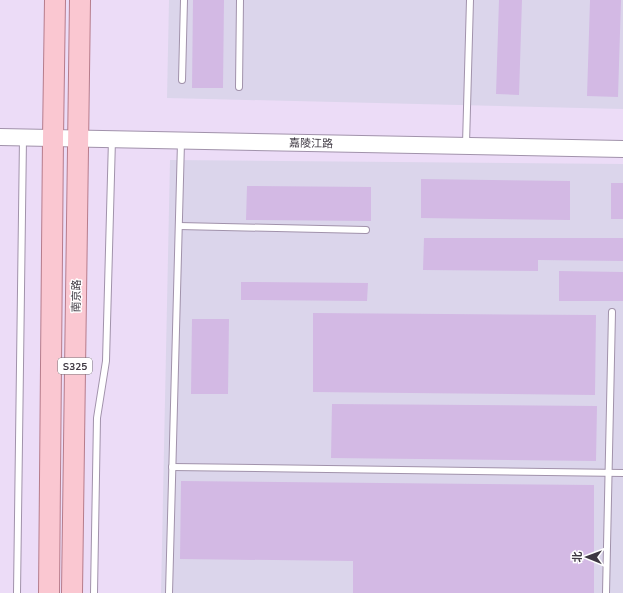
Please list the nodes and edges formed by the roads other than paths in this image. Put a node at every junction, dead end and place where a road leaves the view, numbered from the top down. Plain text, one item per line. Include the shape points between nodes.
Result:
1 (56, 0) edge
2 (80, 0) edge
3 (184, 0) edge
4 (240, 0) edge
5 (470, 0) edge
6 (182, 80) dead end
7 (238, 87) dead end
8 (0, 137) edge
9 (23, 138) junction
10 (52, 138) junction
11 (78, 138) junction
12 (112, 139) junction
13 (181, 140) junction
14 (466, 146) junction
15 (623, 149) edge
16 (179, 226) junction
17 (366, 230) dead end
18 (612, 312) dead end
19 (172, 467) junction
20 (609, 473) junction
21 (623, 473) edge
22 (17, 593) edge
23 (48, 593) edge
24 (72, 593) edge
25 (94, 593) edge
26 (169, 593) edge
27 (606, 593) edge

1 - 10 main road, S325
2 - 11 main road, 南京路 / S325
3 - 6 lane
4 - 7 lane
5 - 14 lane
8 - 9 street, 嘉陵江路
9 - 10 street, 嘉陵江路
9 - 22 lane
10 - 11 street, 嘉陵江路
10 - 23 main road, S325
11 - 12 street, 嘉陵江路
11 - 24 main road, 南京路 / S325
12 - 13 street, 嘉陵江路
12 - 25 lane via 106,361 97,418
13 - 14 street, 嘉陵江路
13 - 16 lane
14 - 15 street, 嘉陵江路
16 - 17 lane
16 - 19 lane
18 - 20 lane
19 - 20 lane
19 - 26 lane
20 - 21 lane
20 - 27 lane

